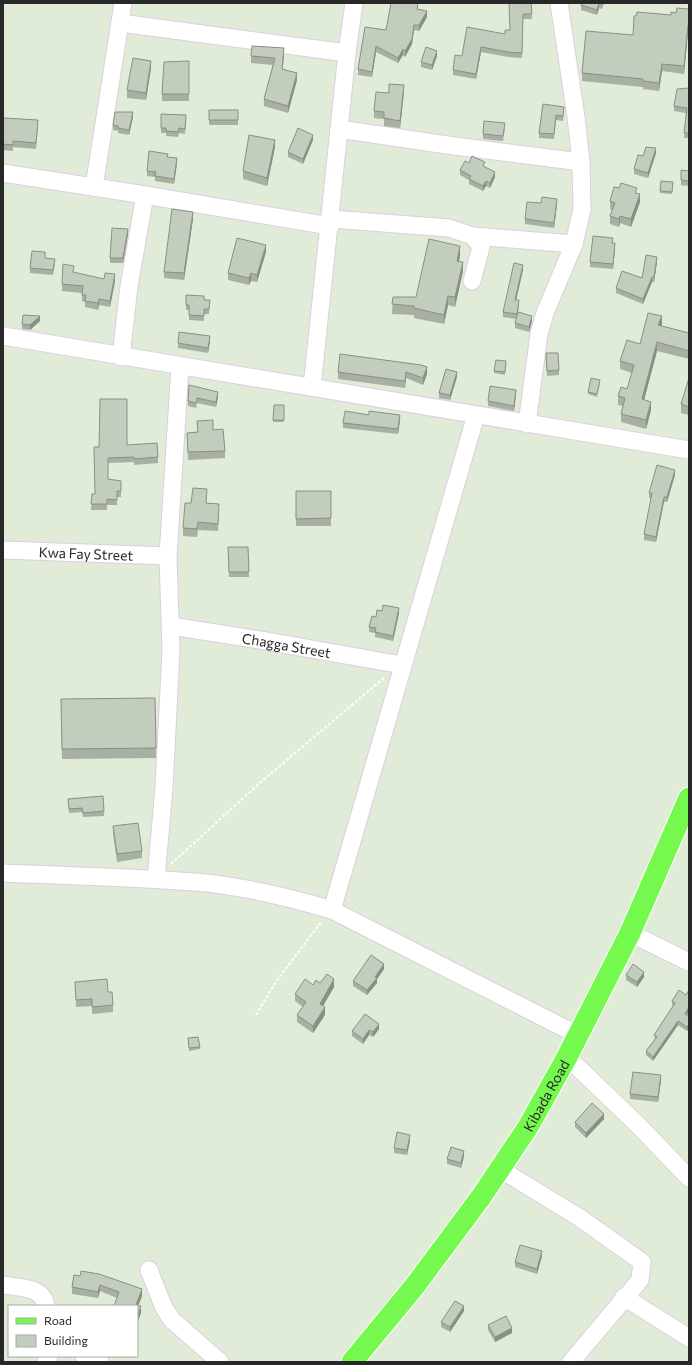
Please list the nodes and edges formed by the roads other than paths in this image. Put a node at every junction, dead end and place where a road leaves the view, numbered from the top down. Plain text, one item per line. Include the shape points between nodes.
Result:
1 (123, 3) edge
2 (354, 3) edge
3 (559, 3) edge
4 (120, 23) junction
5 (347, 53) junction
6 (339, 129) junction
7 (581, 162) junction
8 (3, 173) edge
9 (94, 187) junction
10 (145, 195) junction
11 (330, 223) junction
12 (473, 236) junction
13 (574, 244) junction
14 (472, 281) dead end
15 (3, 336) edge
16 (120, 357) junction
17 (180, 367) junction
18 (312, 387) junction
19 (476, 415) junction
20 (527, 424) junction
21 (689, 450) edge
22 (3, 550) edge
23 (168, 556) junction
24 (170, 626) junction
25 (402, 665) junction
26 (689, 798) edge
27 (3, 873) edge
28 (156, 879) junction
29 (332, 910) junction
30 (630, 933) junction
31 (689, 962) edge
32 (578, 1035) junction
33 (567, 1058) junction
34 (500, 1169) junction
35 (689, 1178) edge
36 (149, 1270) dead end
37 (3, 1285) edge
38 (624, 1297) junction
39 (46, 1305) edge
40 (689, 1338) edge
41 (87, 1357) edge
42 (100, 1362) edge
43 (220, 1362) edge
44 (352, 1362) edge
45 (571, 1362) edge

1 - 4 street
2 - 5 street
3 - 7 street via 571,74
4 - 5 street
4 - 9 street
5 - 6 street
6 - 7 street
6 - 11 street
7 - 13 street via 582,209
8 - 9 street
9 - 10 street
10 - 11 street
10 - 16 street
11 - 12 street via 426,225 449,228
11 - 18 street
12 - 13 street
12 - 14 street via 481,247
13 - 20 street via 545,313 539,334
15 - 16 street
16 - 17 street
17 - 18 street
17 - 23 street
18 - 19 street
19 - 20 street
19 - 25 street
20 - 21 street
22 - 23 street, Kwa Fay Street
23 - 24 street
24 - 25 street, Chagga Street
24 - 28 street via 164,787
25 - 29 street via 369,788
26 - 30 main road, Kibada Road
27 - 28 street
28 - 29 street via 253,890
29 - 32 street
30 - 31 street
30 - 32 main road, Kibada Road
32 - 33 main road, Kibada Road
33 - 34 main road, Kibada Road via 528,1127
33 - 35 street via 637,1124
34 - 38 street via 580,1218 642,1262 640,1280
34 - 44 main road, Kibada Road via 414,1287
36 - 43 street via 164,1308 172,1320
37 - 39 street via 35,1290 42,1296
38 - 40 street
38 - 45 street
41 - 42 street

